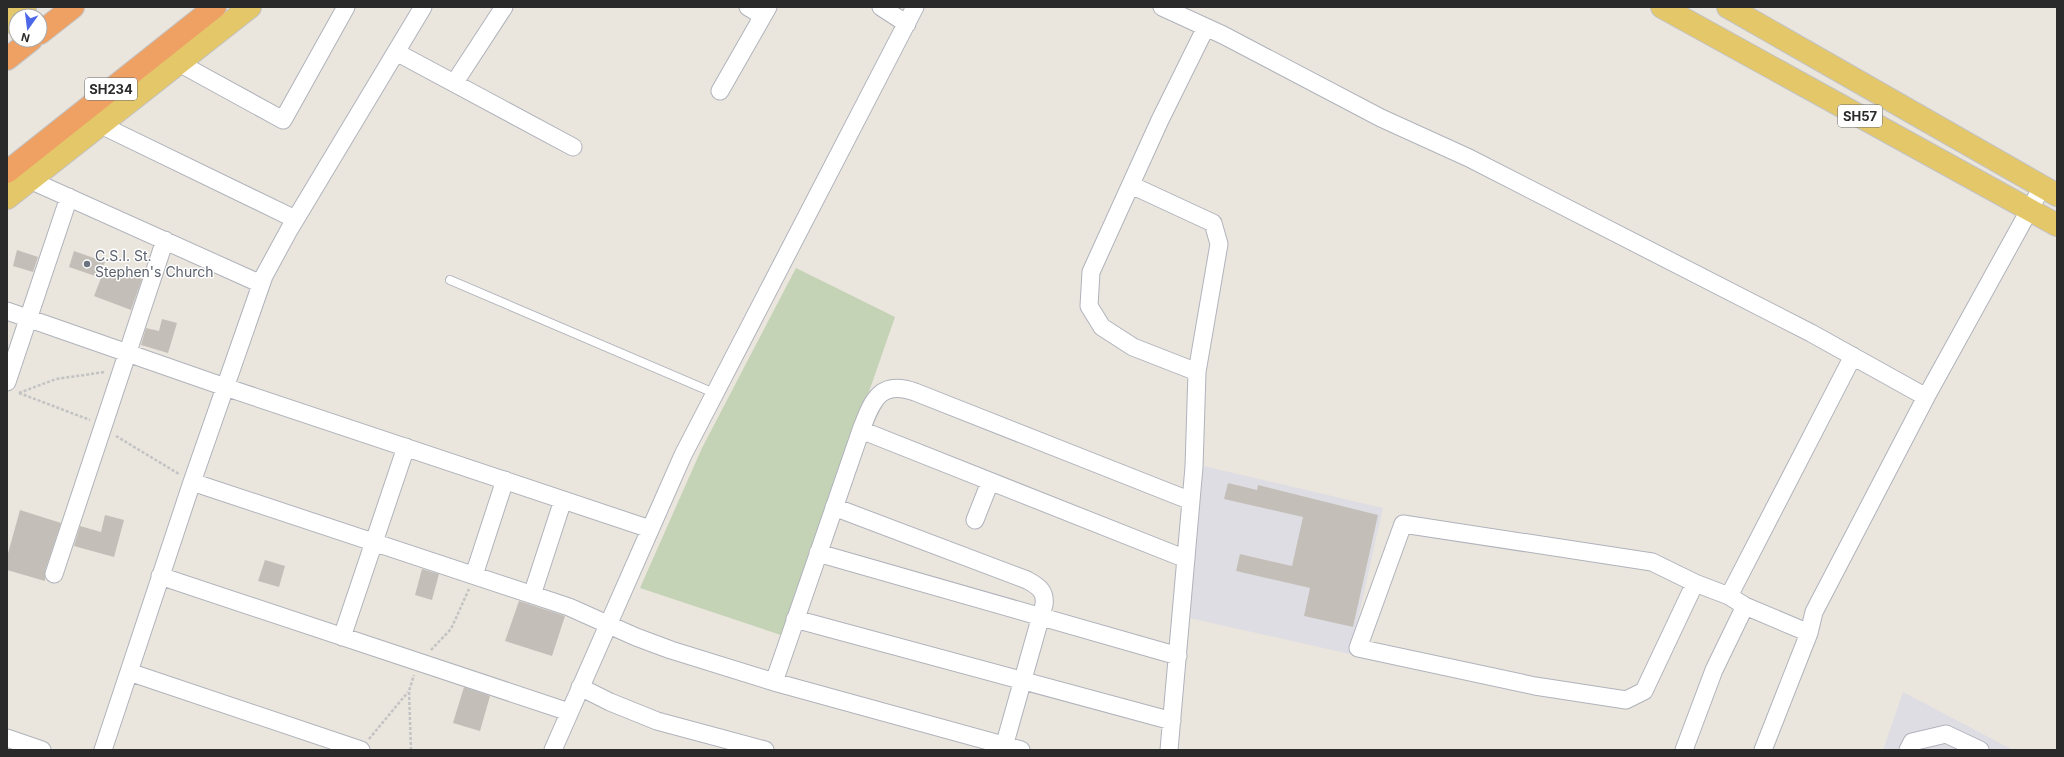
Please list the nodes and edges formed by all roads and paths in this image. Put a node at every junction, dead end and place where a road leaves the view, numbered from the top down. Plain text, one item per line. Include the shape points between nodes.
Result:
1 (26, 7) edge
2 (73, 7) edge
3 (214, 7) edge
4 (250, 7) edge
5 (346, 7) edge
6 (423, 7) edge
7 (504, 7) edge
8 (748, 7) edge
9 (881, 7) edge
10 (915, 7) edge
11 (1162, 7) edge
12 (1662, 7) edge
13 (1728, 7) edge
14 (766, 11) edge
15 (7, 22) edge
16 (907, 24) junction
17 (48, 27) edge
18 (1206, 27) junction
19 (21, 48) edge
20 (396, 52) junction
21 (7, 59) edge
22 (179, 63) junction
23 (454, 82) junction
24 (720, 91) dead end
25 (101, 125) junction
26 (572, 147) dead end
27 (7, 172) edge
28 (30, 180) junction
29 (1131, 185) junction
30 (2050, 191) edge
31 (69, 197) junction
32 (7, 198) edge
33 (2030, 210) junction
34 (295, 219) junction
35 (2057, 225) edge
36 (165, 240) junction
37 (450, 280) dead end
38 (261, 284) junction
39 (7, 311) edge
40 (28, 318) junction
41 (127, 353) junction
42 (1853, 356) junction
43 (122, 369) junction
44 (1197, 372) junction
45 (225, 387) junction
46 (10, 388) edge
47 (714, 393) junction
48 (1926, 397) junction
49 (861, 430) junction
50 (406, 447) junction
51 (505, 480) junction
52 (192, 482) junction
53 (990, 482) junction
54 (563, 500) junction
55 (1191, 501) junction
56 (834, 508) junction
57 (976, 520) dead end
58 (650, 529) junction
59 (373, 542) junction
60 (818, 554) junction
61 (1186, 560) junction
62 (54, 574) dead end
63 (160, 576) junction
64 (474, 576) junction
65 (1695, 583) junction
66 (532, 594) junction
67 (1729, 596) junction
68 (1745, 606) junction
69 (1041, 617) junction
70 (796, 619) junction
71 (609, 624) junction
72 (1809, 633) junction
73 (342, 637) junction
74 (1178, 656) junction
75 (129, 672) junction
76 (1023, 680) junction
77 (774, 682) junction
78 (580, 687) junction
79 (409, 691) dead end
80 (569, 712) junction
81 (1172, 721) junction
82 (7, 738) edge
83 (1010, 749) edge
84 (42, 750) edge
85 (102, 750) edge
86 (361, 750) edge
87 (553, 750) edge
88 (765, 750) edge
89 (1169, 750) edge
90 (1684, 750) edge
91 (1763, 750) edge
92 (1908, 750) edge
93 (1980, 750) edge

1 - 15 main road
2 - 17 highway
3 - 27 highway, SH234
4 - 22 main road
5 - 22 street via 283,120
6 - 20 street
7 - 23 street
8 - 14 street
9 - 16 street
10 - 16 street
11 - 18 street
12 - 33 main road, SH57
13 - 30 main road, SH57
14 - 24 street
16 - 47 street
18 - 29 street
18 - 42 street via 1381,118 1476,161
19 - 21 highway
20 - 23 street
20 - 34 street
22 - 25 main road
23 - 26 street
25 - 28 main road
25 - 34 street
28 - 31 street
28 - 32 main road
29 - 44 street via 1213,222 1219,244
29 - 44 street via 1091,272 1089,306 1102,327 1133,347
30 - 33 street
31 - 36 street
31 - 40 street
33 - 35 main road, SH57
33 - 48 street
34 - 38 street
36 - 38 street
36 - 41 street
37 - 47 lane
38 - 45 street
39 - 40 street
40 - 41 street
40 - 46 street
41 - 43 street
41 - 45 street
42 - 48 street
42 - 67 street
43 - 46 path
43 - 62 street
44 - 55 street
45 - 50 street
45 - 52 street
47 - 58 street
48 - 72 street via 1814,612
49 - 53 street
49 - 55 street via 870,406 879,394 893,388 907,389
49 - 56 street
50 - 51 street
50 - 59 street
51 - 54 street
51 - 64 street
52 - 59 street
52 - 63 street
53 - 57 street
53 - 61 street
54 - 58 street
54 - 66 street
55 - 61 street
56 - 60 street
56 - 69 street via 1034,584 1044,594
58 - 71 street
59 - 64 street
59 - 73 street
60 - 69 street
60 - 70 street
61 - 74 street
63 - 73 street
63 - 75 street
64 - 66 street
65 - 65 street via 1652,562 1403,524 1358,648 1535,686 1626,700 1644,691
65 - 67 street
66 - 71 street
67 - 68 street
68 - 72 street
68 - 90 street via 1714,670
69 - 74 street
69 - 76 street
70 - 76 street
70 - 77 street
71 - 77 street via 654,644
71 - 78 street
72 - 91 street
73 - 80 street
74 - 81 street
75 - 85 street
75 - 86 street
76 - 81 street
76 - 83 street
77 - 83 street
78 - 80 street
78 - 88 street via 657,721
79 - 86 path
80 - 87 street
81 - 89 street
82 - 84 street
92 - 93 street via 1912,742 1946,734

